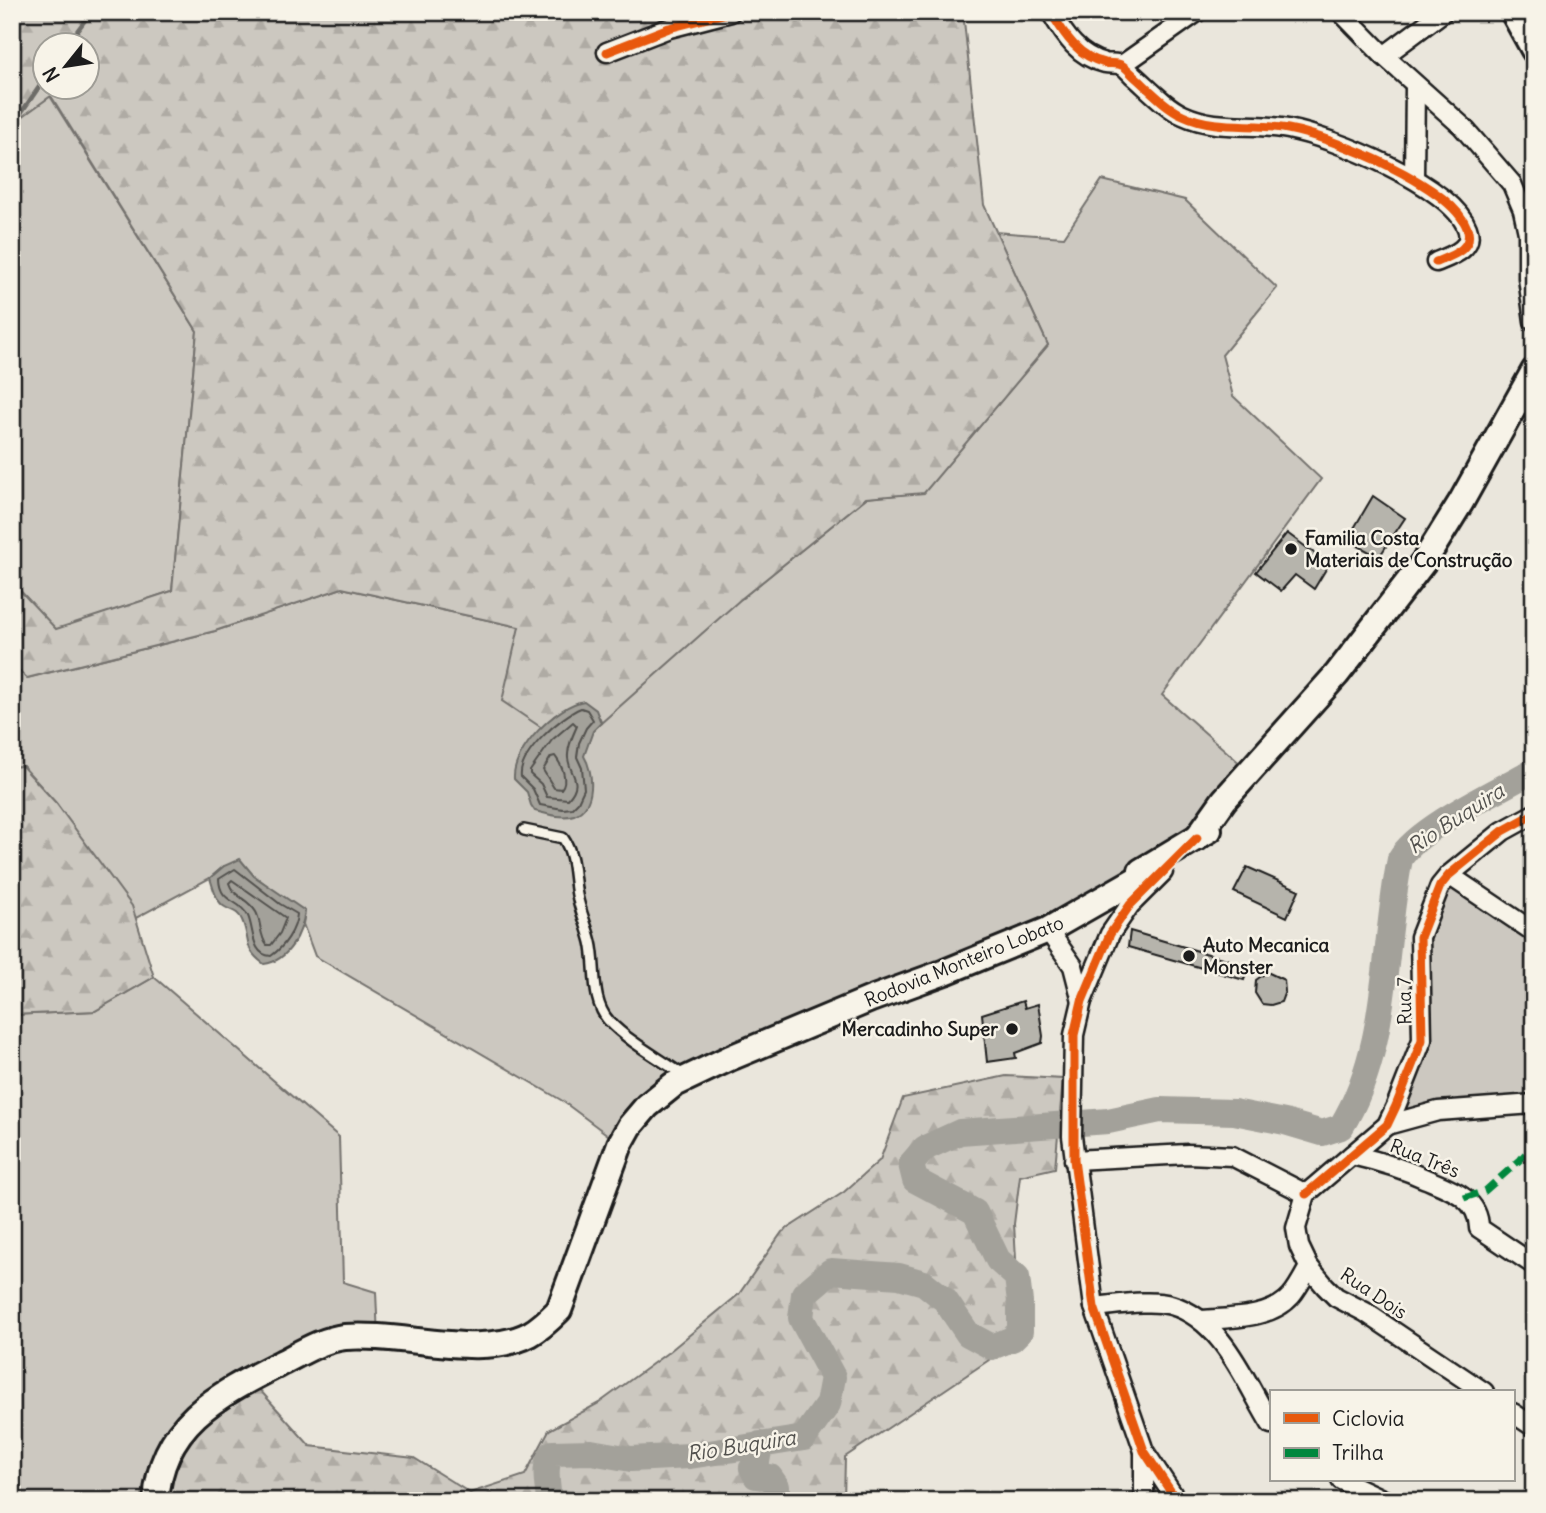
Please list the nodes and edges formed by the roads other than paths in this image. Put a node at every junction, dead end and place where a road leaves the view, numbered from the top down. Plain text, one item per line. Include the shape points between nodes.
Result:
1 (731, 12) edge
2 (1196, 12) edge
3 (1341, 12) edge
4 (1443, 12) edge
5 (1513, 12) edge
6 (1052, 14) dead end
7 (1534, 50) edge
8 (607, 52) dead end
9 (1384, 56) junction
10 (1122, 65) junction
11 (1415, 85) junction
12 (1414, 179) junction
13 (1436, 262) dead end
14 (1534, 321) edge
15 (1534, 371) edge
16 (1534, 814) edge
17 (524, 830) dead end
18 (1197, 838) junction
19 (1450, 875) junction
20 (1048, 930) junction
21 (1534, 932) edge
22 (1082, 1001) junction
23 (688, 1078) junction
24 (1534, 1104) edge
25 (1387, 1125) junction
26 (1352, 1155) junction
27 (1073, 1160) junction
28 (1306, 1194) junction
29 (1534, 1265) edge
30 (1309, 1267) junction
31 (1094, 1307) junction
32 (1201, 1320) junction
33 (1481, 1390) edge
34 (1514, 1414) edge
35 (1270, 1422) edge
36 (1534, 1427) edge
37 (1144, 1451) junction
38 (1345, 1482) edge
39 (156, 1501) edge
40 (1144, 1501) edge
41 (1178, 1501) edge
42 (1386, 1501) edge

1 - 8 street via 669,28
2 - 10 street
3 - 9 street
4 - 9 street
5 - 7 main road
6 - 10 street via 1077,49 1104,63
9 - 11 street
10 - 12 street via 1181,114 1206,123 1286,128 1317,136
11 - 12 street
11 - 14 street via 1462,126 1512,184 1528,233
12 - 13 street via 1449,204 1469,234 1459,252
15 - 18 main road, Rodovia Monteiro Lobato via 1425,560 1337,674 1224,800
16 - 19 street, Rua 7 via 1503,831
17 - 23 lane via 563,838 570,848 577,896 592,944 596,987 608,1020
18 - 20 main road, Rodovia Monteiro Lobato via 1146,874
18 - 22 street via 1130,905 1110,934
19 - 21 street
19 - 25 street, Rua 7 via 1440,886 1420,937 1422,1040
20 - 22 street via 1073,966
20 - 23 main road, Rodovia Monteiro Lobato
22 - 27 street via 1074,1035
23 - 39 main road, Rodovia Monteiro Lobato via 647,1106 630,1126 609,1170 559,1310 545,1324 530,1334 492,1345 344,1337 309,1349 217,1398 192,1417 165,1461
24 - 25 street via 1438,1111
25 - 26 street, Rua 7
26 - 28 street, Rua 7
26 - 29 street, Rua Três via 1394,1165 1455,1190 1473,1206 1479,1228
27 - 28 street via 1188,1154 1231,1157
27 - 31 street
28 - 30 street, Rua Dois via 1296,1228
30 - 32 street via 1279,1307
30 - 33 street, Rua Dois via 1336,1297
31 - 32 street via 1158,1303
31 - 37 street
32 - 35 street via 1220,1340
34 - 36 street
37 - 40 street
37 - 41 street
38 - 42 street

